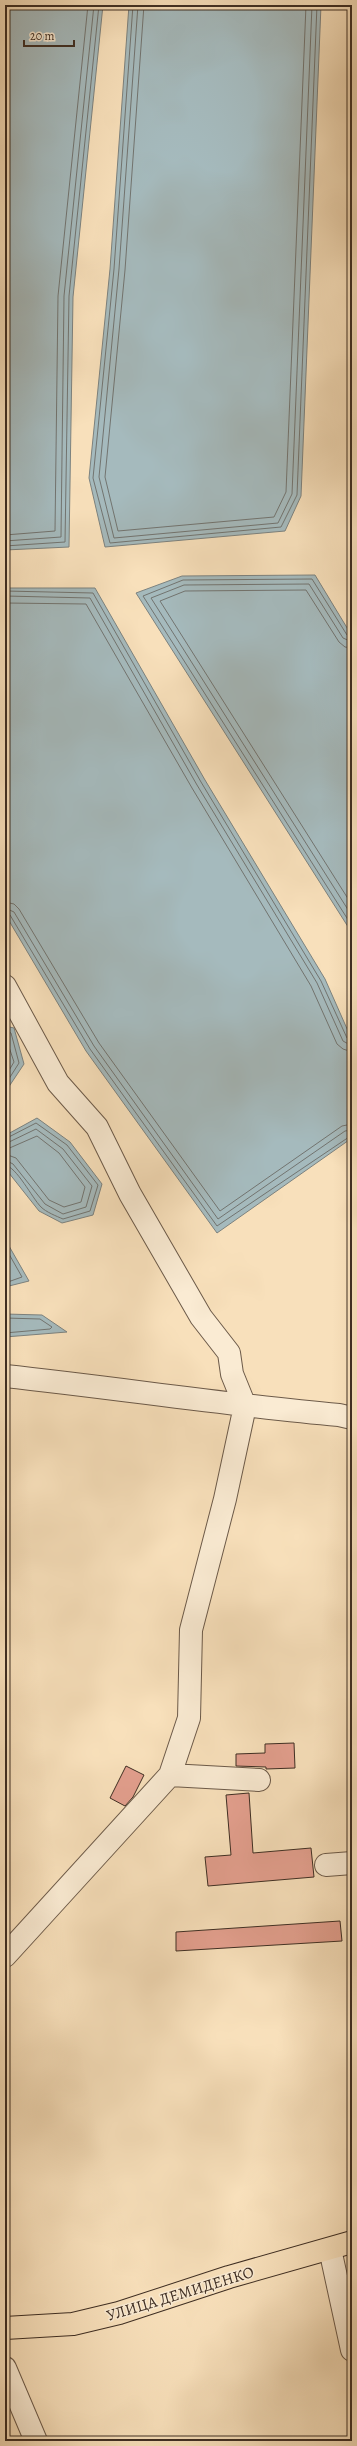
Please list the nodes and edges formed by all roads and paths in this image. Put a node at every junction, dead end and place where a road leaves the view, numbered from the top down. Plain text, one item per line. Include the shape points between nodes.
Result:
1 (5, 986) edge
2 (5, 1376) edge
3 (245, 1406) junction
4 (352, 1418) edge
5 (170, 1775) junction
6 (259, 1780) dead end
7 (352, 1863) edge
8 (326, 1865) dead end
9 (5, 1956) edge
10 (352, 2242) edge
11 (330, 2249) junction
12 (5, 2328) edge
13 (352, 2350) edge
14 (5, 2368) edge
15 (36, 2441) edge

1 - 3 lane via 58,1083 97,1127 130,1194 201,1317 229,1353 232,1374
2 - 3 lane via 121,1388
3 - 4 lane
3 - 5 lane via 225,1499 191,1630 189,1718
5 - 6 lane
5 - 9 lane
7 - 8 lane
10 - 11 main road, УЛИЦА ДЕМИДЕНКО
11 - 12 main road, УЛИЦА ДЕМИДЕНКО via 73,2324
11 - 13 lane
14 - 15 lane

